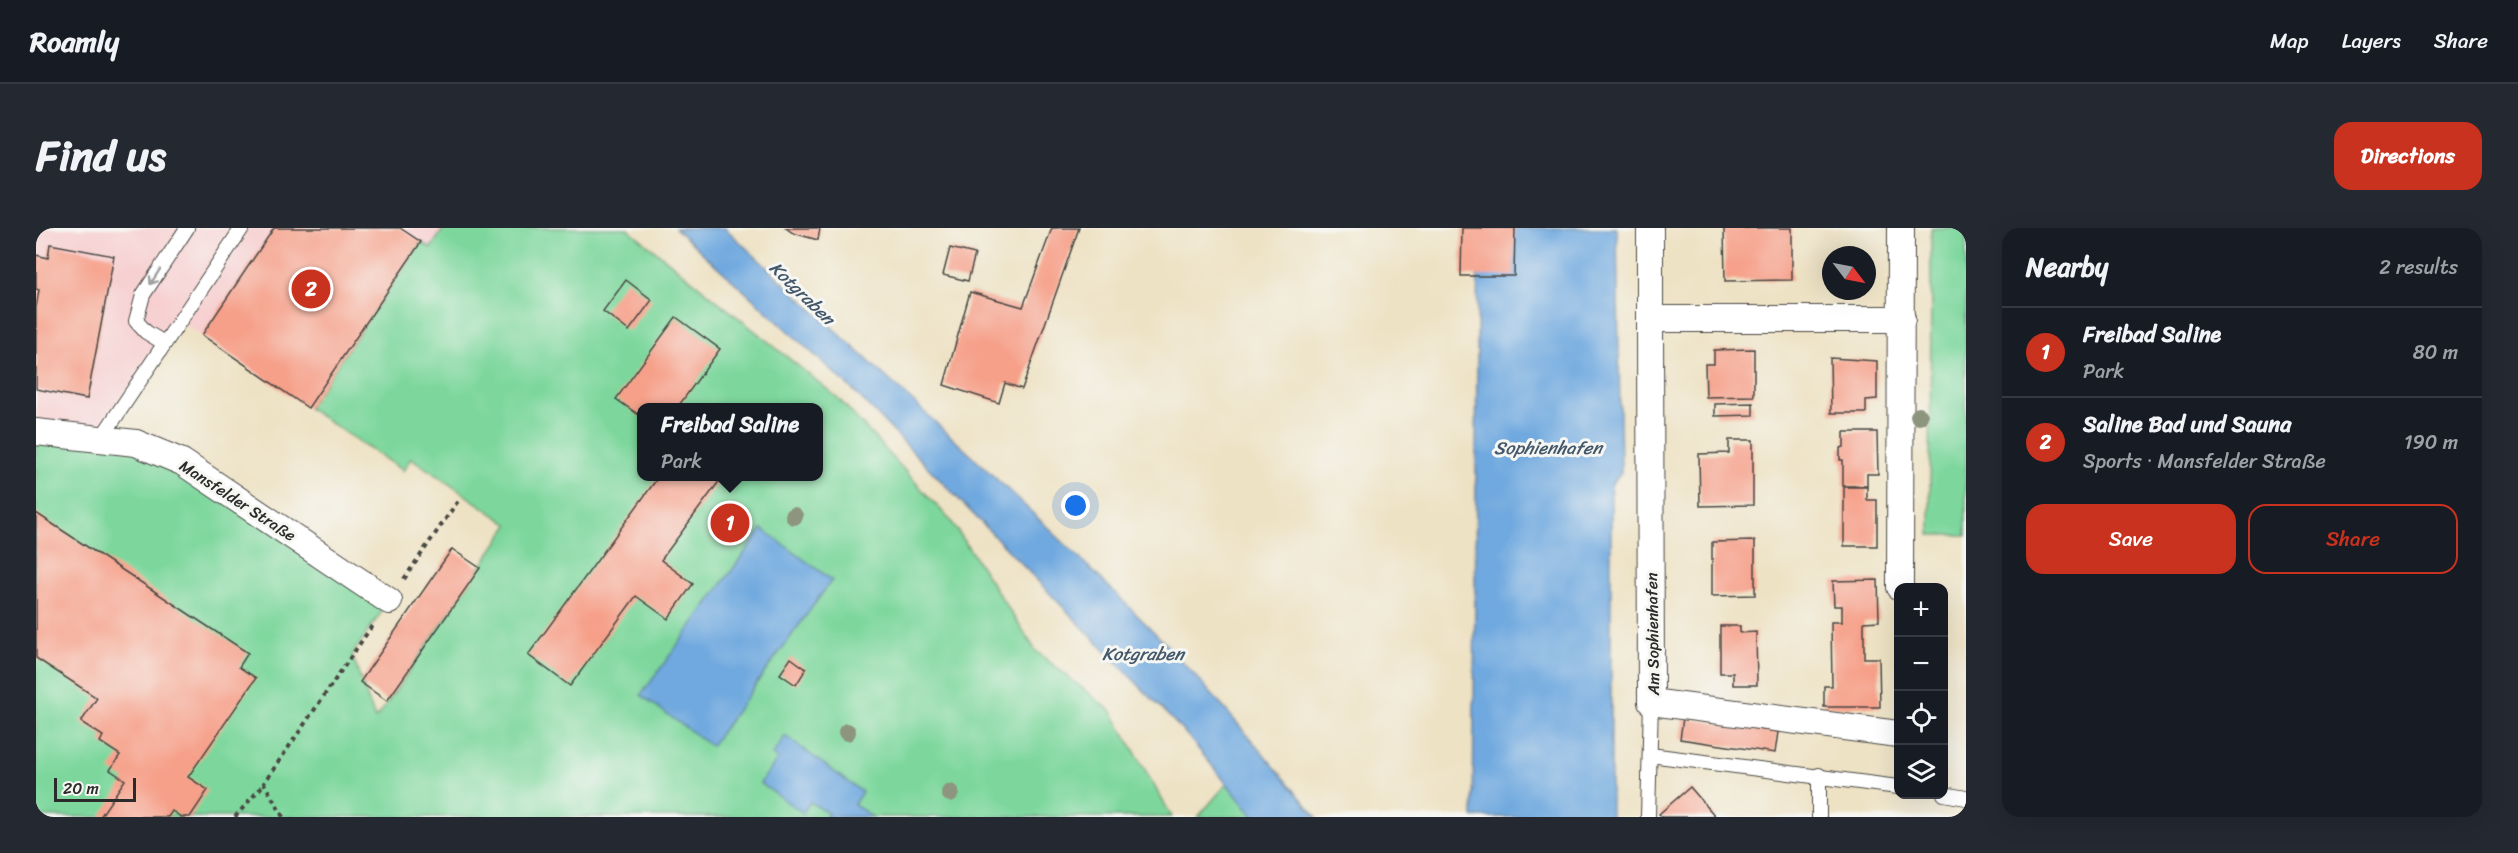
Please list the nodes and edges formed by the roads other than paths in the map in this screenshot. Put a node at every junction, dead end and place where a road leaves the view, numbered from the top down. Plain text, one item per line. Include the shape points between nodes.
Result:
1 (187, 228) edge
2 (242, 228) edge
3 (1650, 228) edge
4 (1901, 228) edge
5 (1650, 319) junction
6 (1902, 319) junction
7 (164, 342) junction
8 (36, 432) edge
9 (100, 440) junction
10 (1900, 583) edge
11 (389, 601) road end
12 (1651, 702) junction
13 (1894, 733) edge
14 (1650, 755) junction
15 (1819, 775) junction
16 (1894, 786) edge
17 (1948, 795) edge
18 (1966, 798) edge
19 (1648, 817) edge
20 (1819, 817) edge

1 -> 7 lane via 143,295 136,321
2 - 7 lane
3 - 5 street, Am Sophienhafen
4 - 6 street
5 - 6 street
5 - 12 street, Am Sophienhafen
6 - 10 street
7 - 9 lane
8 - 9 street, Mansfelder Straße
9 - 11 street, Mansfelder Straße via 136,443 182,462
12 - 13 street, Am Sophienhafen
12 - 14 lane
14 - 15 lane
14 - 19 lane
15 - 16 lane
15 - 20 lane
17 - 18 lane

